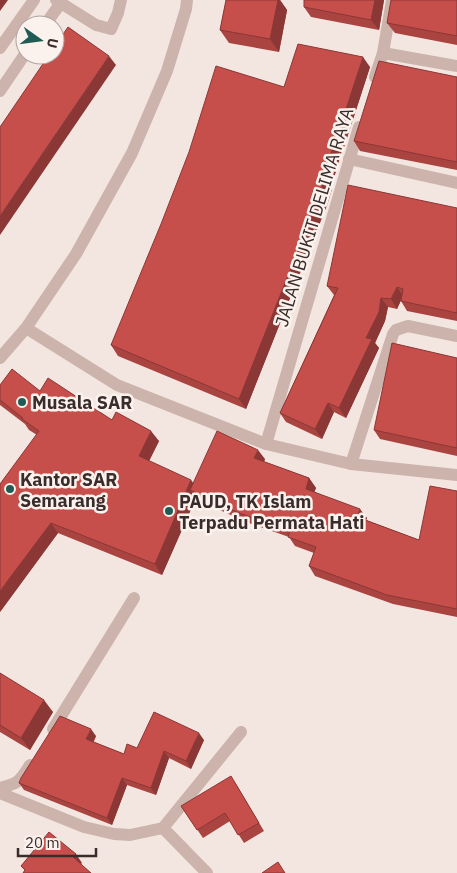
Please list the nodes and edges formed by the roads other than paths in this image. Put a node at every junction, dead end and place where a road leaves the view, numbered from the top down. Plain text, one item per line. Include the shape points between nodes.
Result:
1 (34, 0) edge
2 (121, 0) edge
3 (187, 0) edge
4 (392, 0) edge
5 (58, 2) edge
6 (51, 15) edge
7 (0, 48) edge
8 (382, 53) junction
9 (18, 65) edge
10 (457, 66) edge
11 (371, 88) edge
12 (0, 91) edge
13 (363, 115) edge
14 (348, 159) junction
15 (457, 183) edge
16 (26, 328) junction
17 (457, 336) edge
18 (0, 358) edge
19 (266, 444) junction
20 (350, 464) junction
21 (457, 475) edge
22 (134, 598) dead end
23 (241, 732) dead end
24 (48, 737) edge
25 (38, 753) edge
26 (0, 788) edge
27 (0, 793) edge
28 (163, 828) junction
29 (208, 873) edge

1 - 7 street
2 - 5 street via 111,29 96,26
3 - 16 street via 167,72 132,153 76,254
4 - 8 street
5 - 6 street
8 - 10 street
8 - 11 street
9 - 12 street
13 - 14 street, JALAN BUKIT DELIMA RAYA
14 - 15 street
14 - 19 street, JALAN BUKIT DELIMA RAYA
16 - 18 street
16 - 19 street via 117,385
17 - 20 street via 408,326 396,330
19 - 20 street
20 - 21 street
22 - 24 street
23 - 28 street
25 - 26 street via 17,783
27 - 28 street via 84,827 114,834 130,835
28 - 29 street

